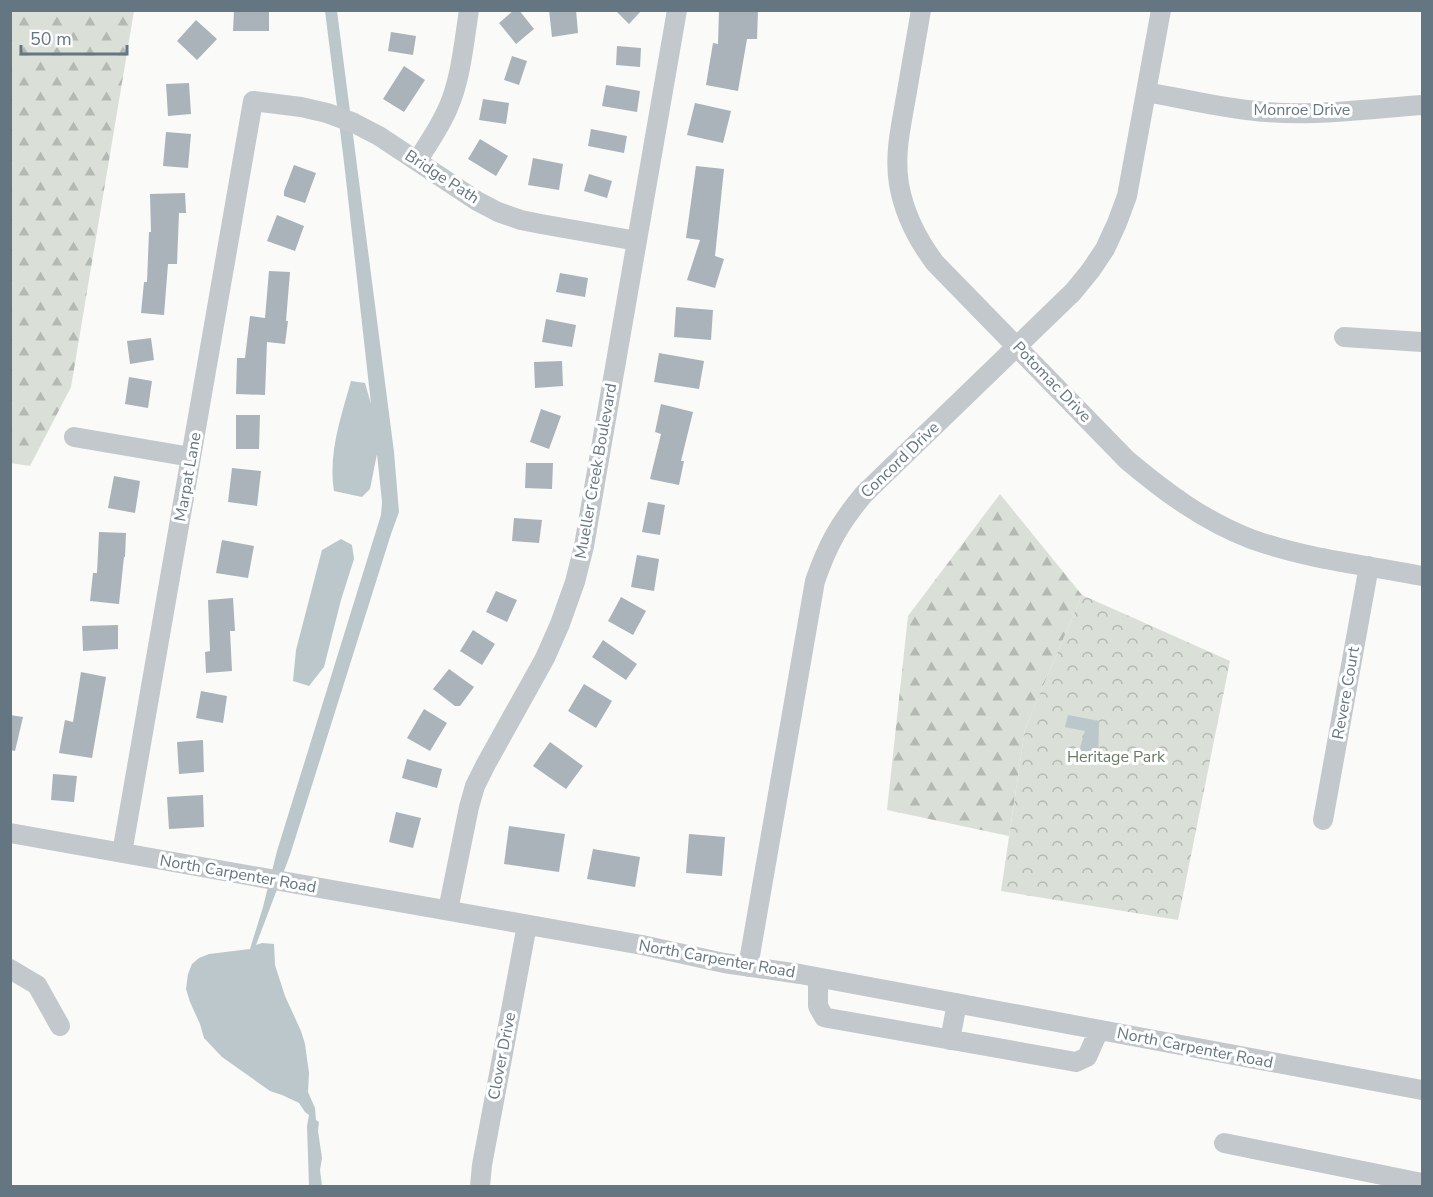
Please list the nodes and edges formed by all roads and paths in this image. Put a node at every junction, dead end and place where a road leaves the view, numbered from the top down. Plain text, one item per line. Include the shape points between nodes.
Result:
1 (469, 10) edge
2 (677, 10) edge
3 (921, 10) edge
4 (1161, 10) edge
5 (1146, 92) junction
6 (253, 101) joint
7 (1422, 105) edge
8 (417, 161) junction
9 (637, 242) junction
10 (1344, 337) dead end
11 (1422, 342) edge
12 (1018, 346) junction
13 (74, 437) dead end
14 (191, 457) junction
15 (1369, 566) junction
16 (1422, 576) edge
17 (1323, 820) dead end
18 (10, 833) edge
19 (122, 853) junction
20 (448, 910) junction
21 (527, 925) junction
22 (748, 967) junction
23 (10, 969) edge
24 (818, 978) junction
25 (957, 1003) junction
26 (60, 1026) dead end
27 (1098, 1030) junction
28 (950, 1040) junction
29 (1422, 1090) edge
30 (1224, 1143) dead end
31 (1422, 1183) edge
32 (480, 1186) edge

1 - 8 street via 449,107
2 - 9 street, Mueller Creek Boulevard
3 - 12 street, Potomac Drive via 899,134 897,158 904,205 911,226 935,263
4 - 5 street, Concord Drive
5 - 7 street, Monroe Drive via 1247,111 1325,112
5 - 12 street, Concord Drive via 1127,195 1105,249 1073,292
6 - 8 street, Bridge Path via 327,113 379,136
6 - 14 street, Marpat Lane
8 - 9 street, Bridge Path via 498,212
9 - 20 street, Mueller Creek Boulevard via 575,582 545,658 475,786
10 - 11 street
12 - 15 street, Potomac Drive via 1127,460 1188,507 1261,542
12 - 22 street, Concord Drive via 864,494 848,512 824,555 815,581
13 - 14 street
14 - 19 street, Marpat Lane
15 - 16 street, Potomac Drive
15 - 17 street, Revere Court
18 - 19 street, North Carpenter Road
19 - 20 street, North Carpenter Road
20 - 21 street, North Carpenter Road
21 - 22 street, North Carpenter Road
21 - 32 street, Clover Drive
22 - 24 street, North Carpenter Road
23 - 26 street via 38,985
24 - 25 street, North Carpenter Road
24 - 28 street via 818,1006 824,1017
25 - 27 street, North Carpenter Road
25 - 28 street
27 - 28 street via 1087,1057 1076,1062
27 - 29 street, North Carpenter Road
30 - 31 street

